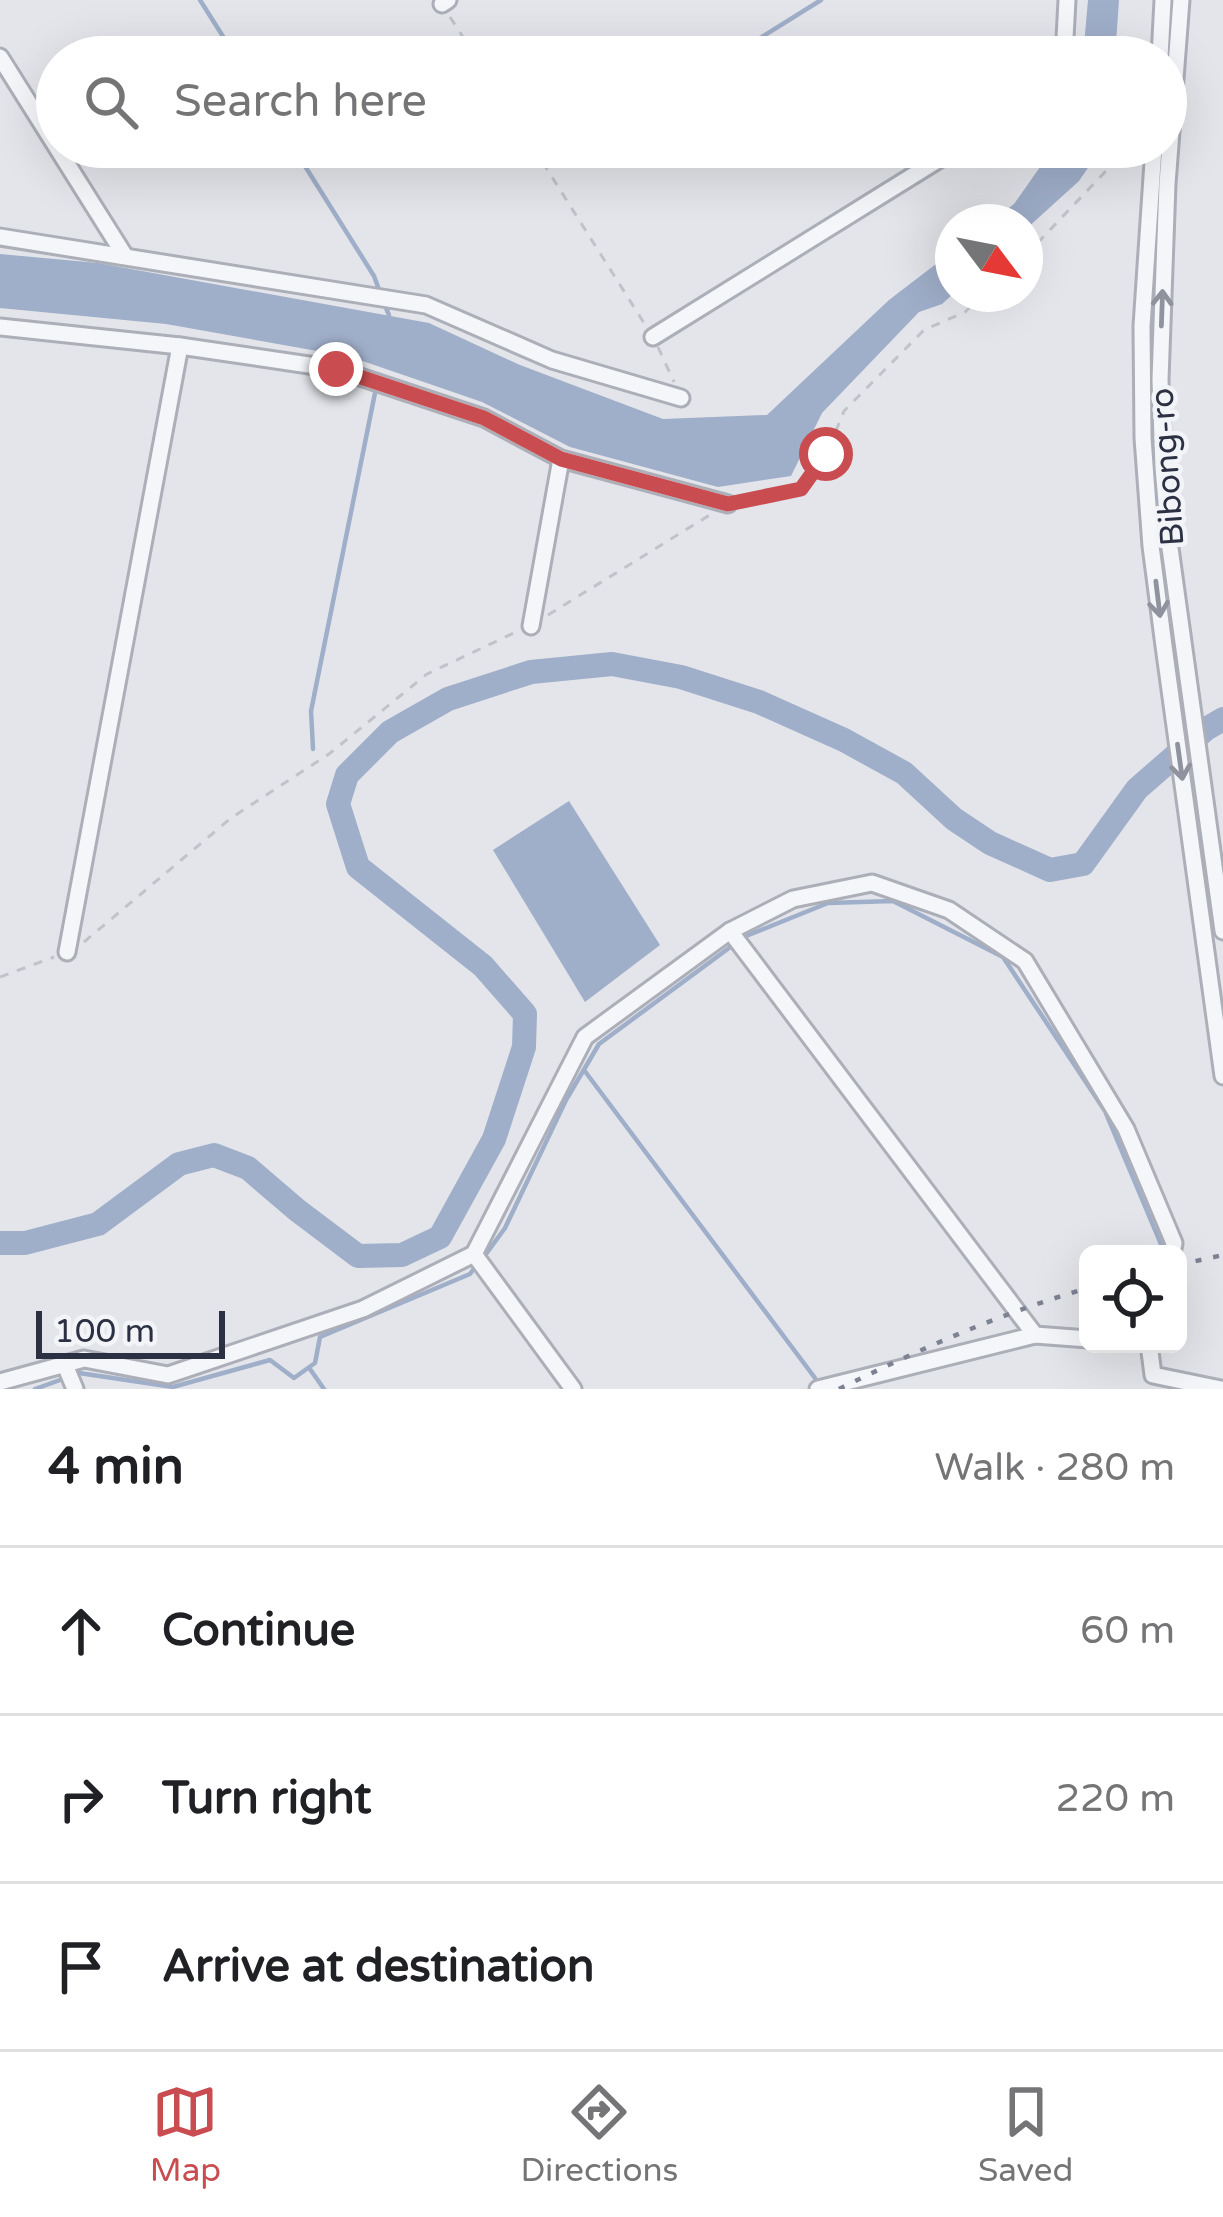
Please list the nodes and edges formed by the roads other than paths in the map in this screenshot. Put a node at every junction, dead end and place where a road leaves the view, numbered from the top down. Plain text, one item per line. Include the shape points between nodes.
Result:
1 (1067, 0) edge
2 (1163, 0) edge
3 (1181, 0) edge
4 (1065, 36) edge
5 (1161, 36) edge
6 (1178, 36) edge
7 (0, 57) edge
8 (36, 114) edge
9 (70, 168) edge
10 (925, 168) edge
11 (1153, 168) edge
12 (1168, 168) edge
13 (0, 237) edge
14 (125, 256) junction
15 (0, 327) edge
16 (653, 337) road end
17 (181, 346) junction
18 (681, 398) road end
19 (561, 459) junction
20 (728, 504) road end
21 (531, 626) road end
22 (730, 931) junction
23 (1223, 931) edge
24 (67, 952) road end
25 (1223, 1076) edge
26 (1174, 1245) edge
27 (473, 1254) junction
28 (1035, 1335) junction
29 (1079, 1339) edge
30 (1151, 1353) edge
31 (65, 1365) junction
32 (0, 1382) edge
33 (75, 1389) edge
34 (573, 1389) edge
35 (818, 1389) edge
36 (1221, 1389) edge

1 - 4 street
2 - 5 street
6 -> 3 street, Bibong-ro
7 - 8 street
9 - 14 street
10 - 16 street
11 -> 25 street, Bibong-ro via 1142,326 1151,546
23 -> 12 street, Bibong-ro via 1168,528 1160,380
13 - 14 street
14 - 18 street via 426,305 552,360
15 - 17 street
17 - 19 street via 336,369 484,418
17 - 24 street
19 - 20 street
19 - 21 street
22 - 26 street via 793,899 872,883 949,910 1025,962 1126,1130
22 - 27 street via 585,1037
22 - 28 street
27 - 31 street via 363,1309 169,1375 84,1360
27 - 34 street
28 - 29 street
28 - 35 street
30 - 36 street via 1153,1375
31 - 32 street
31 - 33 street

